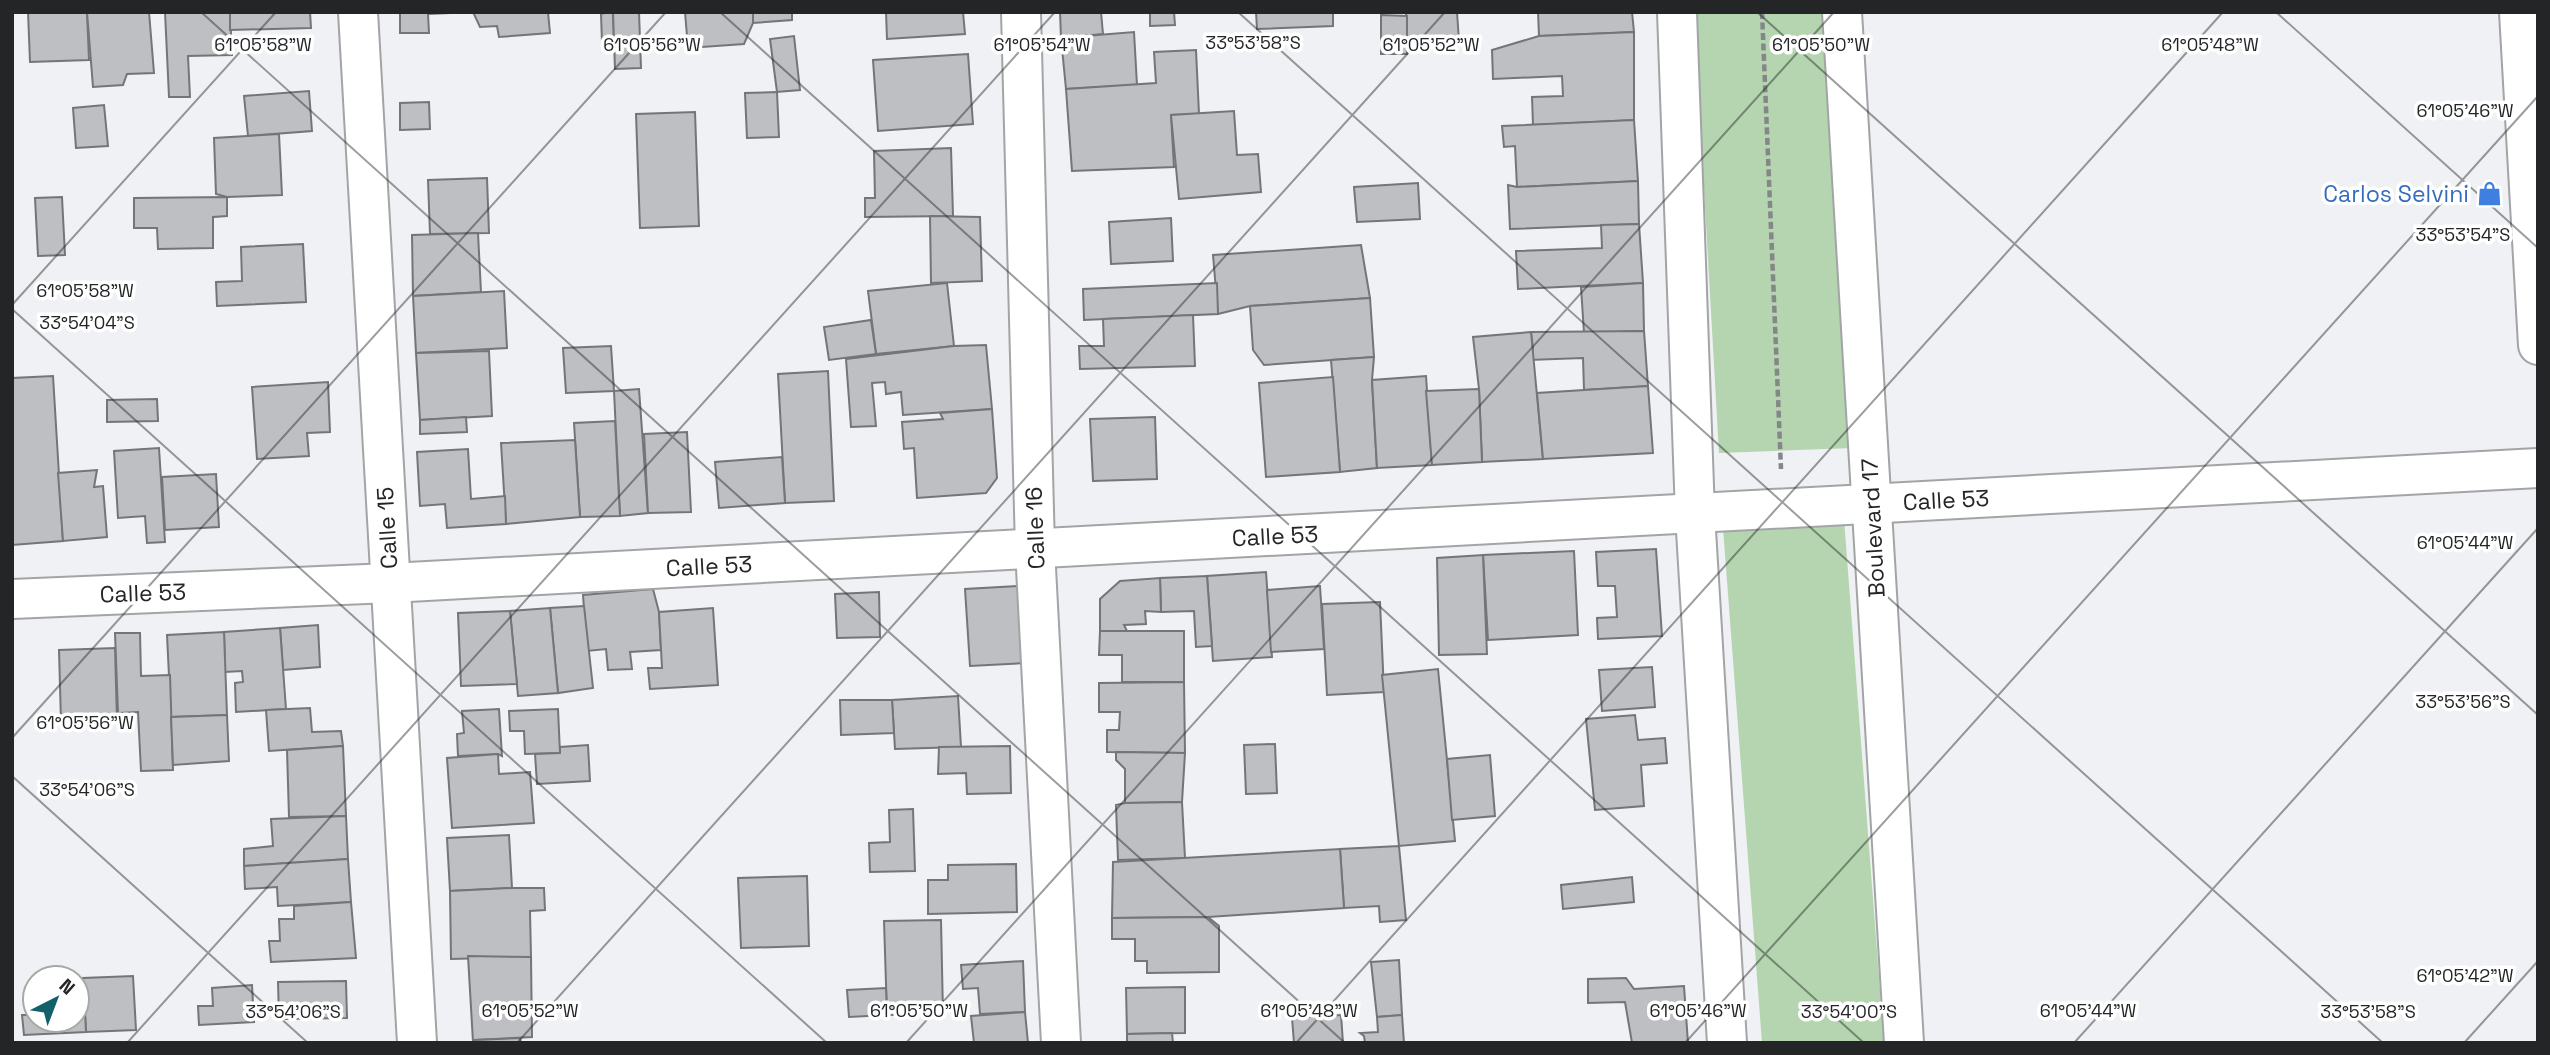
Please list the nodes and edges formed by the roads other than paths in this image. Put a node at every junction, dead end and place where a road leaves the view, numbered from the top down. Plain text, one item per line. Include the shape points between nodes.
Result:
1 (358, 12) edge
2 (1021, 12) edge
3 (1677, 12) edge
4 (1842, 12) edge
5 (2519, 12) edge
6 (2538, 345) edge
7 (2538, 468) edge
8 (1871, 504) junction
9 (1695, 513) junction
10 (1035, 549) junction
11 (390, 583) junction
12 (12, 598) edge
13 (417, 1043) edge
14 (1061, 1043) edge
15 (1727, 1043) edge
16 (1904, 1043) edge

1 - 11 street, Calle 15
2 - 10 street, Calle 16
3 - 9 street
4 - 8 street, Boulevard 17
5 - 6 street
7 - 8 street, Calle 53
8 - 9 street, Calle 53
8 - 16 street, Boulevard 17
9 - 10 street, Calle 53
9 - 15 street
10 - 11 street, Calle 53
10 - 14 street, Calle 16
11 - 12 street, Calle 53
11 - 13 street, Calle 15

